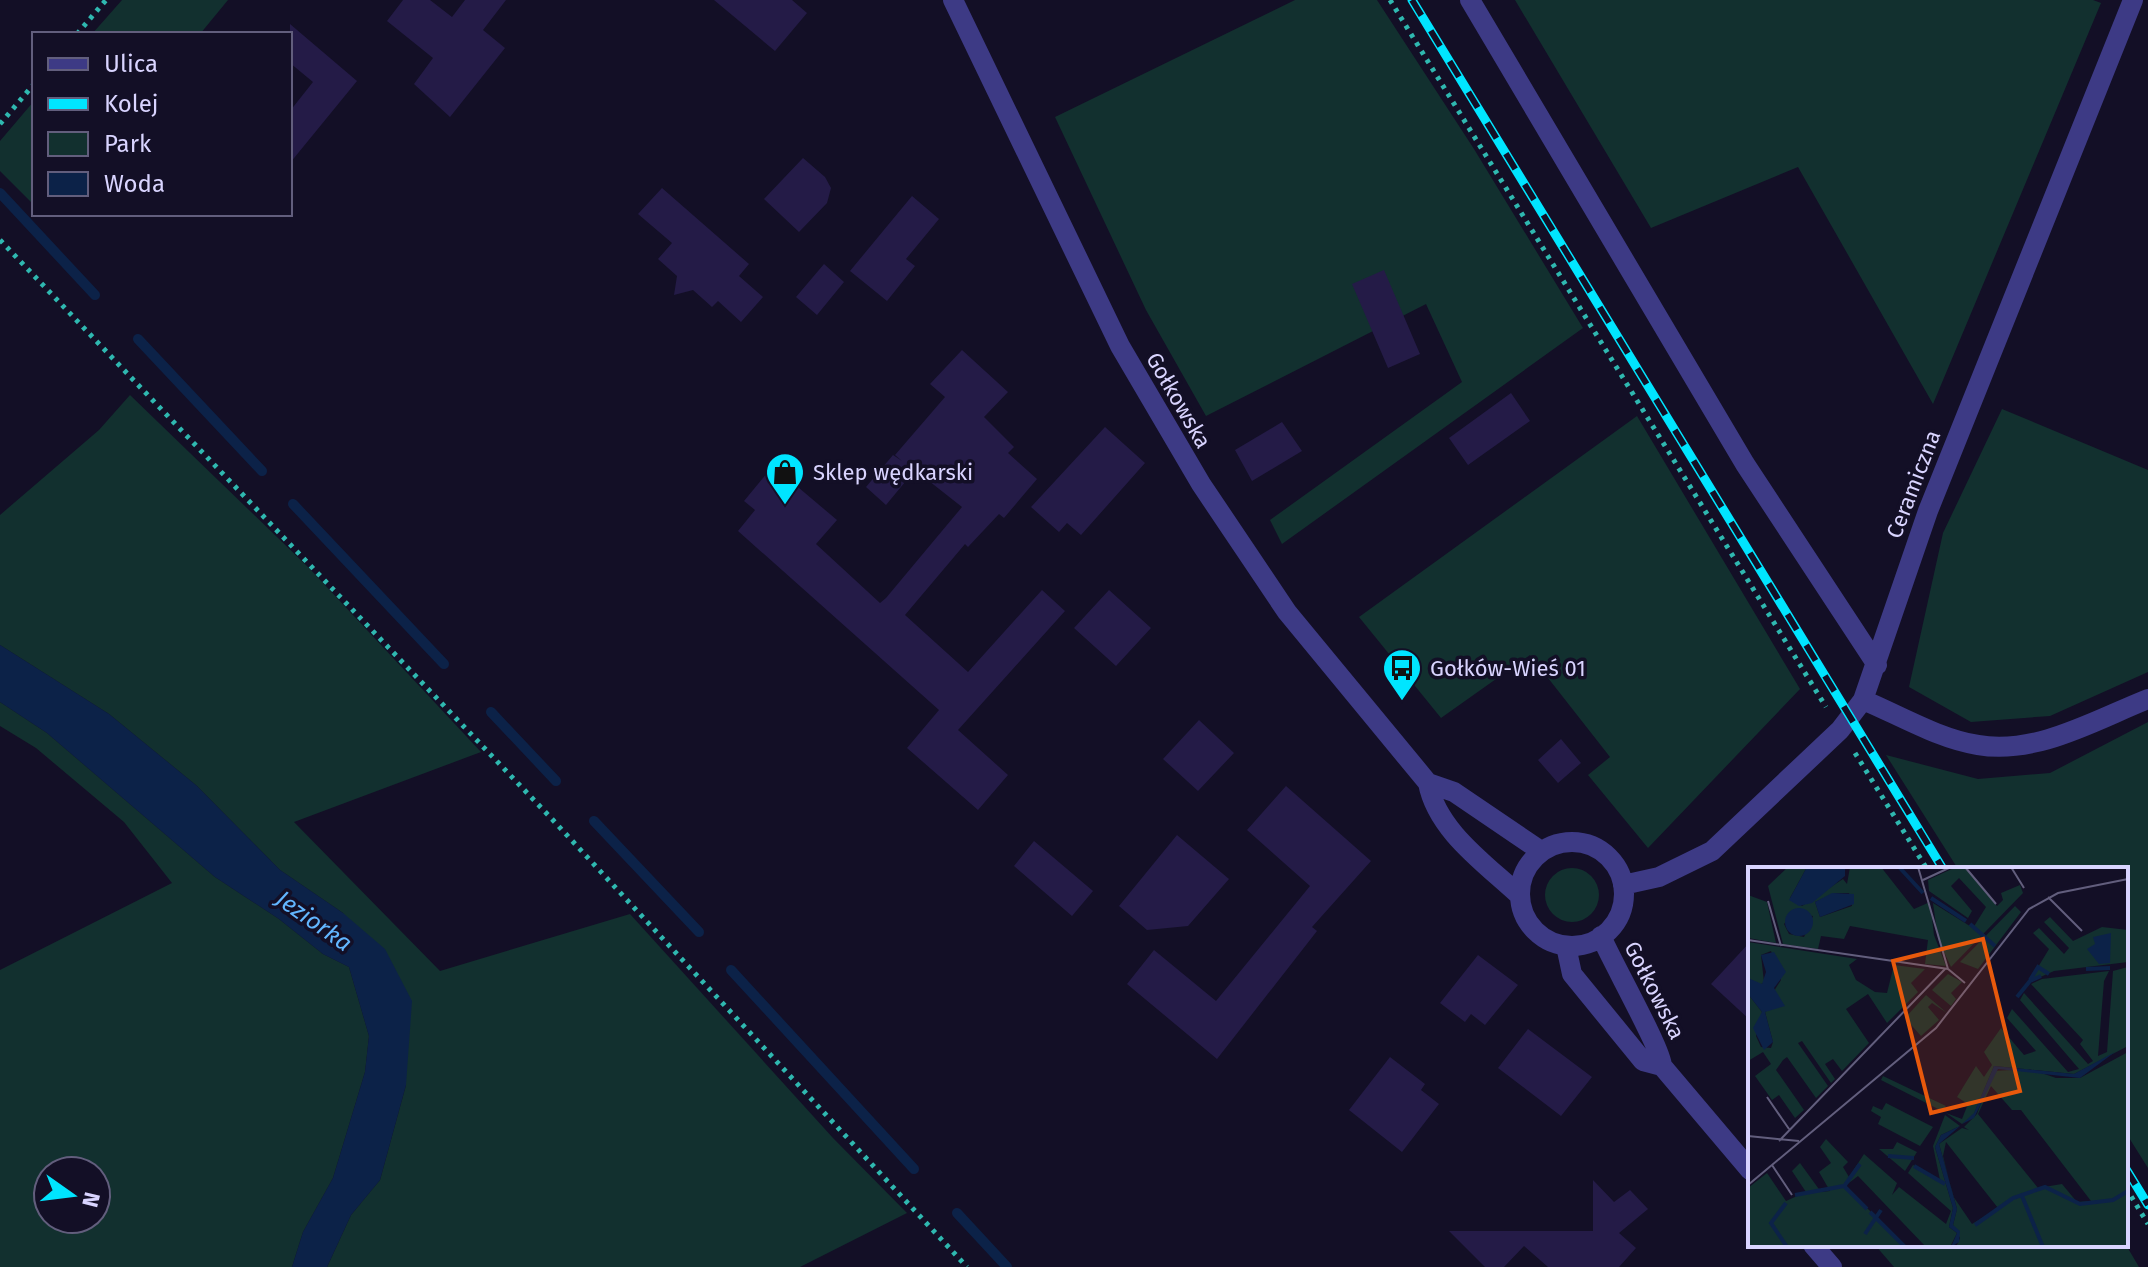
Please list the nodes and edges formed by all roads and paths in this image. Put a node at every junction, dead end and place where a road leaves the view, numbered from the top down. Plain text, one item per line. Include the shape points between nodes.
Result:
1 (106, 0) edge
2 (953, 0) edge
3 (1390, 0) edge
4 (1470, 0) edge
5 (2133, 0) edge
6 (79, 32) edge
7 (32, 86) edge
8 (0, 124) edge
9 (0, 240) edge
10 (1877, 665) junction
11 (2148, 699) edge
12 (1863, 700) junction
13 (1840, 730) junction
14 (1428, 783) junction
15 (1541, 851) junction
16 (1926, 867) edge
17 (1623, 885) junction
18 (1520, 896) junction
19 (1601, 936) junction
20 (1566, 946) junction
21 (1662, 1066) junction
22 (1748, 1168) edge
23 (2128, 1191) edge
24 (2148, 1224) edge
25 (1815, 1247) edge
26 (967, 1267) edge
27 (1832, 1267) edge

1 - 6 path
2 - 14 street, Gołkowska via 1120,346 1201,484 1287,612
3 - 13 path
4 - 10 street via 1745,464
5 - 10 street, Ceramiczna via 1933,498
7 - 8 path
9 - 26 path via 551,818
10 - 12 street, Ceramiczna
11 - 12 street via 2057,736 1997,747 1961,741
12 - 13 street, Ceramiczna
13 - 16 path
13 - 17 street, Ceramiczna via 1712,851 1659,877
14 - 15 street, Gołkowska via 1454,792
14 - 18 street, Gołkowska via 1450,830
15 - 17 street via 1557,844 1591,845 1606,854
15 - 18 street via 1521,880
17 - 19 street via 1618,919
18 - 20 street via 1523,915 1533,929
19 - 20 street
19 - 21 street, Gołkowska via 1661,1053
20 - 21 street, Gołkowska via 1572,974 1643,1061
21 - 22 street, Gołkowska
23 - 24 path
25 - 27 street

